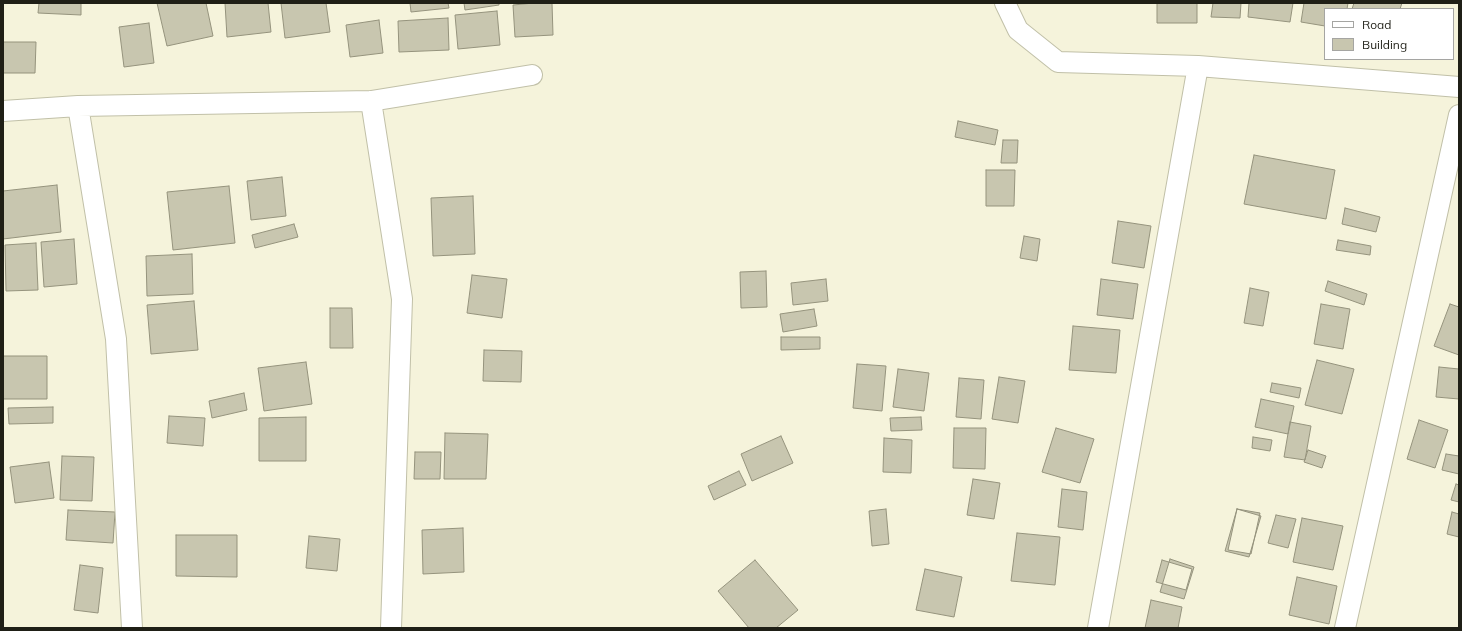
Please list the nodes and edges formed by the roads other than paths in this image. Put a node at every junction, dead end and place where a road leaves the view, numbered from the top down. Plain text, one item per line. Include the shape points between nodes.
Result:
1 (1005, 3) edge
2 (1198, 66) junction
3 (532, 76) dead end
4 (1459, 87) edge
5 (371, 102) junction
6 (78, 106) junction
7 (3, 111) edge
8 (1459, 115) edge
9 (132, 628) edge
10 (391, 628) edge
11 (1098, 628) edge
12 (1345, 628) edge

1 - 2 street via 1018,30 1058,62
2 - 4 street
2 - 11 street
3 - 5 street
5 - 6 street
5 - 10 street via 402,299
6 - 7 street
6 - 9 street via 116,339
8 - 12 street

